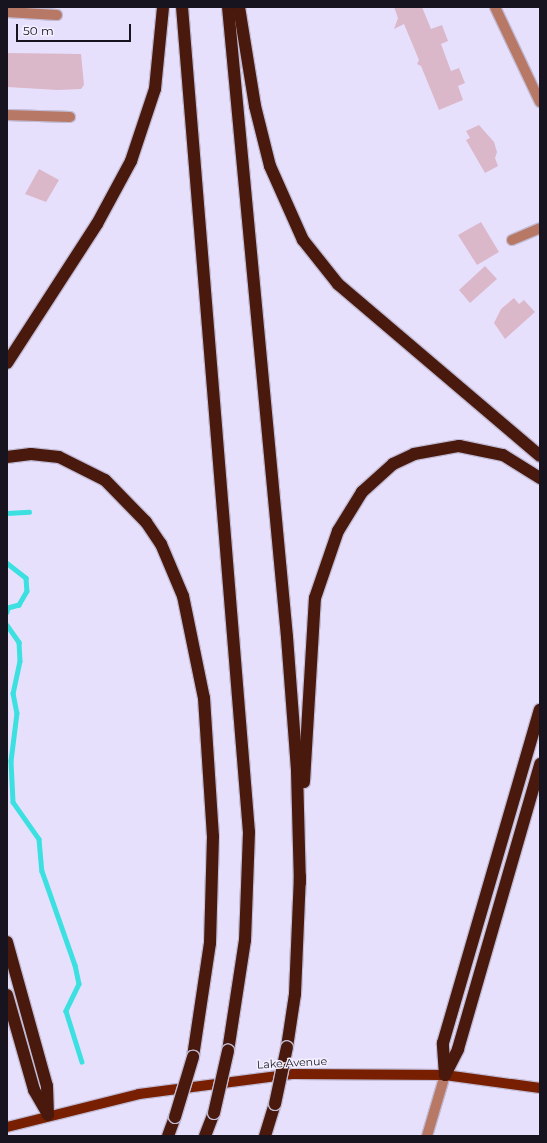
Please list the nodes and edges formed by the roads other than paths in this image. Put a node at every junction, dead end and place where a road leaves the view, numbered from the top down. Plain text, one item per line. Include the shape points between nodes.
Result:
1 (163, 7) edge
2 (182, 7) edge
3 (228, 7) edge
4 (239, 7) edge
5 (495, 7) edge
6 (7, 12) edge
7 (57, 15) dead end
8 (540, 102) edge
9 (7, 115) edge
10 (70, 117) dead end
11 (540, 228) edge
12 (512, 240) dead end
13 (7, 363) edge
14 (540, 456) edge
15 (7, 457) edge
16 (540, 478) edge
17 (540, 710) edge
18 (540, 764) edge
19 (300, 883) junction
20 (7, 942) edge
21 (7, 995) edge
22 (445, 1076) junction
23 (540, 1088) edge
24 (48, 1115) junction
25 (7, 1127) edge
26 (168, 1136) edge
27 (205, 1136) edge
28 (266, 1136) edge
29 (427, 1136) edge

1 - 13 highway via 155,89 131,160 97,224
2 - 27 highway, bridge via 249,832 245,940 228,1051 214,1113
3 - 19 highway via 287,637 297,771
4 - 14 highway via 255,106 270,166 303,240 338,284
5 - 8 street
6 - 7 street
9 - 10 street
11 - 12 street
15 - 26 highway, bridge via 31,454 58,457 105,480 146,522 161,544 184,596 204,698 213,836 210,943 193,1057
16 - 19 highway via 503,455 482,449 435,448 393,464 362,492 349,510 321,575 312,621
17 - 22 highway via 443,1043
18 - 22 highway via 458,1049
19 - 28 highway, bridge via 295,994 287,1047
20 - 24 highway via 47,1086
21 - 24 highway via 34,1090
22 - 23 main road, Lake Avenue
22 - 24 main road, Lake Avenue via 346,1072 239,1078 139,1094
22 - 29 street
24 - 25 main road, Lake Avenue

